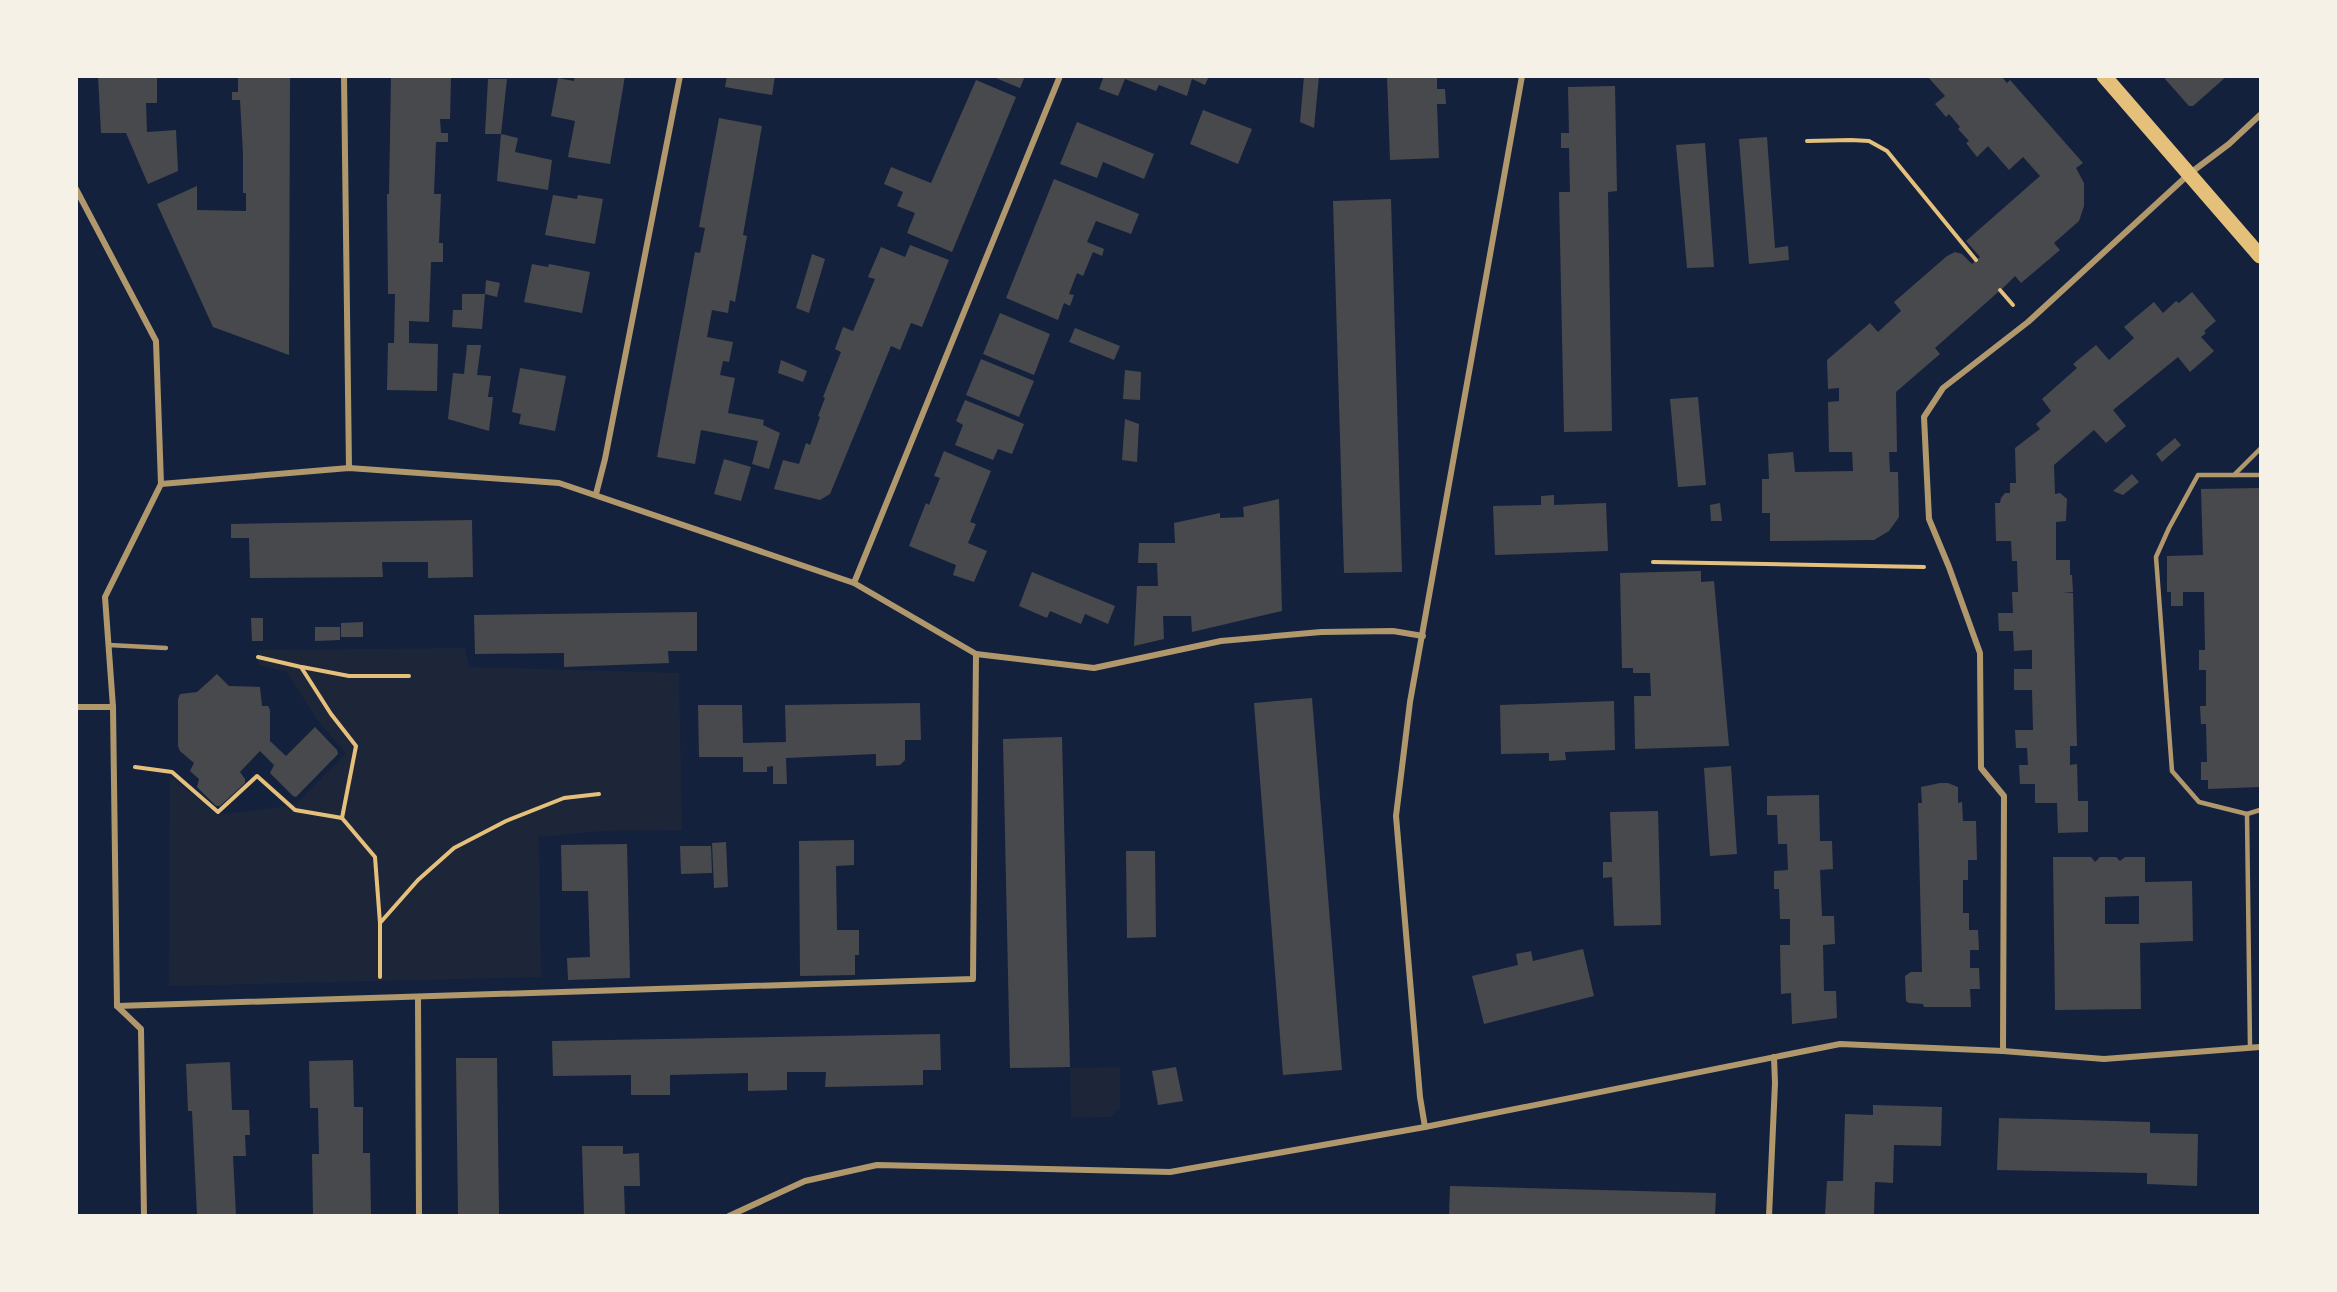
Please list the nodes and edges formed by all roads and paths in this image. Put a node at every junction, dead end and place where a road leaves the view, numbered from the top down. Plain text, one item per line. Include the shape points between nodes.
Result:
1 (344, 76) edge
2 (680, 76) edge
3 (1060, 76) edge
4 (1522, 76) edge
5 (2104, 76) edge
6 (2260, 114) edge
7 (1807, 141) dead end
8 (2189, 174) junction
9 (76, 189) edge
10 (2260, 256) edge
11 (1976, 260) dead end
12 (2260, 449) edge
13 (349, 468) junction
14 (2234, 475) junction
15 (2260, 475) edge
16 (161, 484) junction
17 (596, 494) junction
18 (1653, 562) dead end
19 (1949, 567) junction
20 (854, 583) junction
21 (1423, 636) junction
22 (109, 645) junction
23 (166, 648) dead end
24 (976, 654) junction
25 (258, 657) dead end
26 (301, 667) junction
27 (409, 676) dead end
28 (76, 707) edge
29 (113, 707) junction
30 (114, 765) junction
31 (599, 794) dead end
32 (2260, 810) edge
33 (2247, 814) junction
34 (342, 818) junction
35 (380, 923) junction
36 (381, 998) junction
37 (418, 998) junction
38 (117, 1006) junction
39 (2260, 1047) edge
40 (2250, 1048) junction
41 (2003, 1051) junction
42 (1774, 1058) junction
43 (1425, 1127) junction
44 (144, 1215) edge
45 (419, 1215) edge
46 (729, 1215) edge
47 (1769, 1215) edge

1 - 13 street
2 - 17 street
3 - 20 street
4 - 21 street
5 - 8 main road
6 - 8 street
7 - 11 path via 1869,141 1887,151
8 - 10 main road
8 - 19 street via 2028,322 1942,388 1924,417 1929,519
9 - 16 street via 156,341
12 - 14 lane
13 - 16 street
13 - 17 street via 560,483
14 - 15 lane
14 - 33 lane via 2198,475 2156,557 2172,771 2199,802
16 - 22 street via 105,597
17 - 20 street
18 - 19 path
19 - 41 street via 1980,653 1981,768 2004,796
20 - 24 street
21 - 24 street via 1393,631 1221,641 1094,668
21 - 43 street via 1410,702 1396,816
22 - 23 lane
22 - 29 street
24 - 37 street via 972,979
25 - 26 path
26 - 27 path via 349,676
26 - 34 path via 356,746
28 - 29 street
29 - 30 street
30 - 34 path via 172,772 218,812 257,776 295,810
30 - 38 street
31 - 35 path via 564,798 506,821 454,848 418,880
32 - 33 lane
33 - 40 lane
34 - 35 path via 375,857
35 - 36 path
36 - 37 street
36 - 38 street
37 - 45 street
38 - 44 street via 141,1029
39 - 40 street
40 - 41 street via 2104,1059
41 - 42 street via 1840,1044
42 - 43 street
42 - 47 street
43 - 46 street via 1170,1172 877,1165 805,1181

